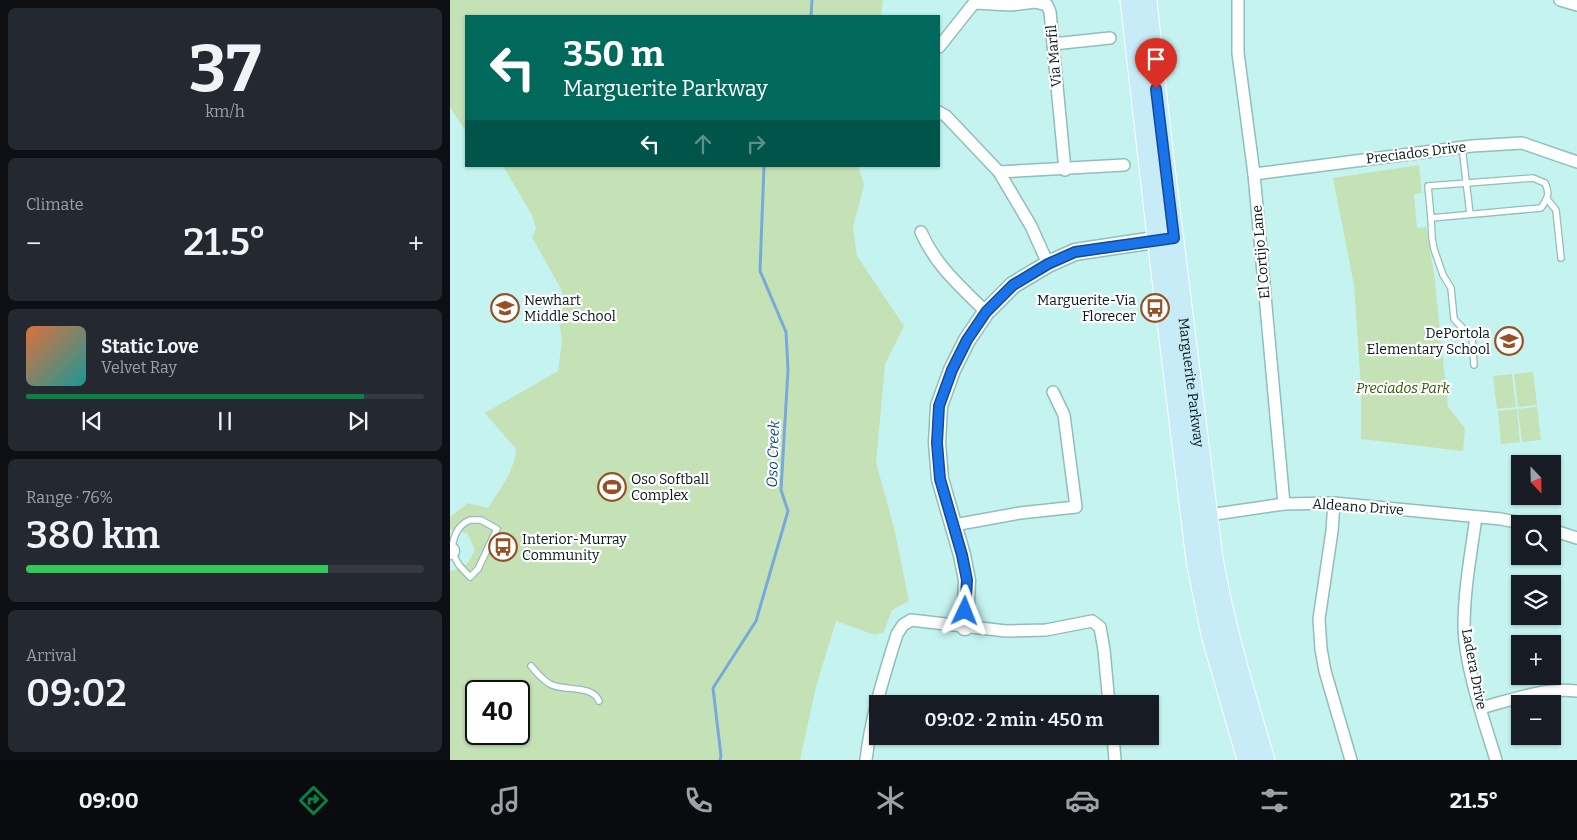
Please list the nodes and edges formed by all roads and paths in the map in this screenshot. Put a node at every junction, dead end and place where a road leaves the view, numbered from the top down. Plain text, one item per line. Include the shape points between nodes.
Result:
1 (1130, 0) edge
2 (1147, 0) edge
3 (1238, 0) edge
4 (1560, 0) edge
5 (1577, 5) edge
6 (1110, 38) dead end
7 (1053, 44) junction
8 (940, 46) edge
9 (940, 113) edge
10 (1462, 147) junction
11 (1577, 162) edge
12 (1124, 165) dead end
13 (1065, 170) junction
14 (999, 172) junction
15 (1254, 174) junction
16 (1466, 183) junction
17 (1547, 199) junction
18 (1470, 214) junction
19 (1431, 218) junction
20 (921, 232) dead end
21 (1165, 239) junction
22 (1561, 258) dead end
23 (1048, 264) junction
24 (986, 312) junction
25 (1474, 365) dead end
26 (1053, 392) dead end
27 (1334, 503) junction
28 (1284, 504) junction
29 (1199, 516) junction
30 (1476, 516) junction
31 (1511, 521) edge
32 (954, 525) junction
33 (1561, 533) edge
34 (1577, 538) edge
35 (450, 551) edge
36 (965, 627) junction
37 (531, 666) dead end
38 (1577, 691) edge
39 (1108, 695) edge
40 (599, 701) dead end
41 (1481, 708) junction
42 (1113, 745) edge
43 (866, 760) edge
44 (1115, 760) edge
45 (1247, 760) edge
46 (1265, 760) edge
47 (1351, 760) edge
48 (1496, 760) edge

1 - 21 main road, Marguerite Parkway
2 - 21 main road, Marguerite Parkway
3 - 15 street, El Cortijo Lane via 1238,53
4 - 5 street
6 - 7 street
7 - 8 street, Via Marfil via 1050,12 1046,6 1035,2 1011,6 980,2 970,7
7 - 13 street, Via Marfil
9 - 14 street
10 - 11 street, Preciados Drive via 1522,144
10 - 15 street, Preciados Drive
10 - 16 lane
12 - 13 street
13 - 14 street
14 - 23 street via 1031,226
15 - 28 street, El Cortijo Lane
16 - 17 lane via 1533,178 1545,183
16 - 18 lane
16 - 19 lane via 1428,186
17 - 18 lane via 1541,208
17 - 22 lane via 1556,210
18 - 19 lane
19 - 25 lane via 1434,249 1451,288 1454,319 1472,338
20 - 24 street via 929,251
21 - 23 street via 1075,252
21 - 29 main road, Marguerite Parkway
23 - 24 street via 1013,285
24 - 32 street via 952,370 939,406 937,443 940,479
26 - 32 street via 1064,416 1076,507
27 - 28 street, Aldeano Drive
27 - 30 street, Aldeano Drive
27 - 47 street via 1319,626 1324,671
28 - 29 street, Aldeano Drive
29 - 45 main road, Marguerite Parkway via 1196,561 1211,636
29 - 46 main road, Marguerite Parkway via 1231,645
30 - 31 street, Aldeano Drive
30 - 41 street, Ladera Drive via 1464,627
32 - 36 street via 967,580
33 - 34 street
35 - 35 lane via 470,577 478,569 497,529 481,520 470,520 456,531
36 - 39 street via 1046,630 1092,621 1100,627
36 - 43 street via 911,620 902,625 876,701
37 - 40 lane via 552,685 591,692
38 - 41 street via 1531,694
41 - 48 street, Ladera Drive
42 - 44 street

